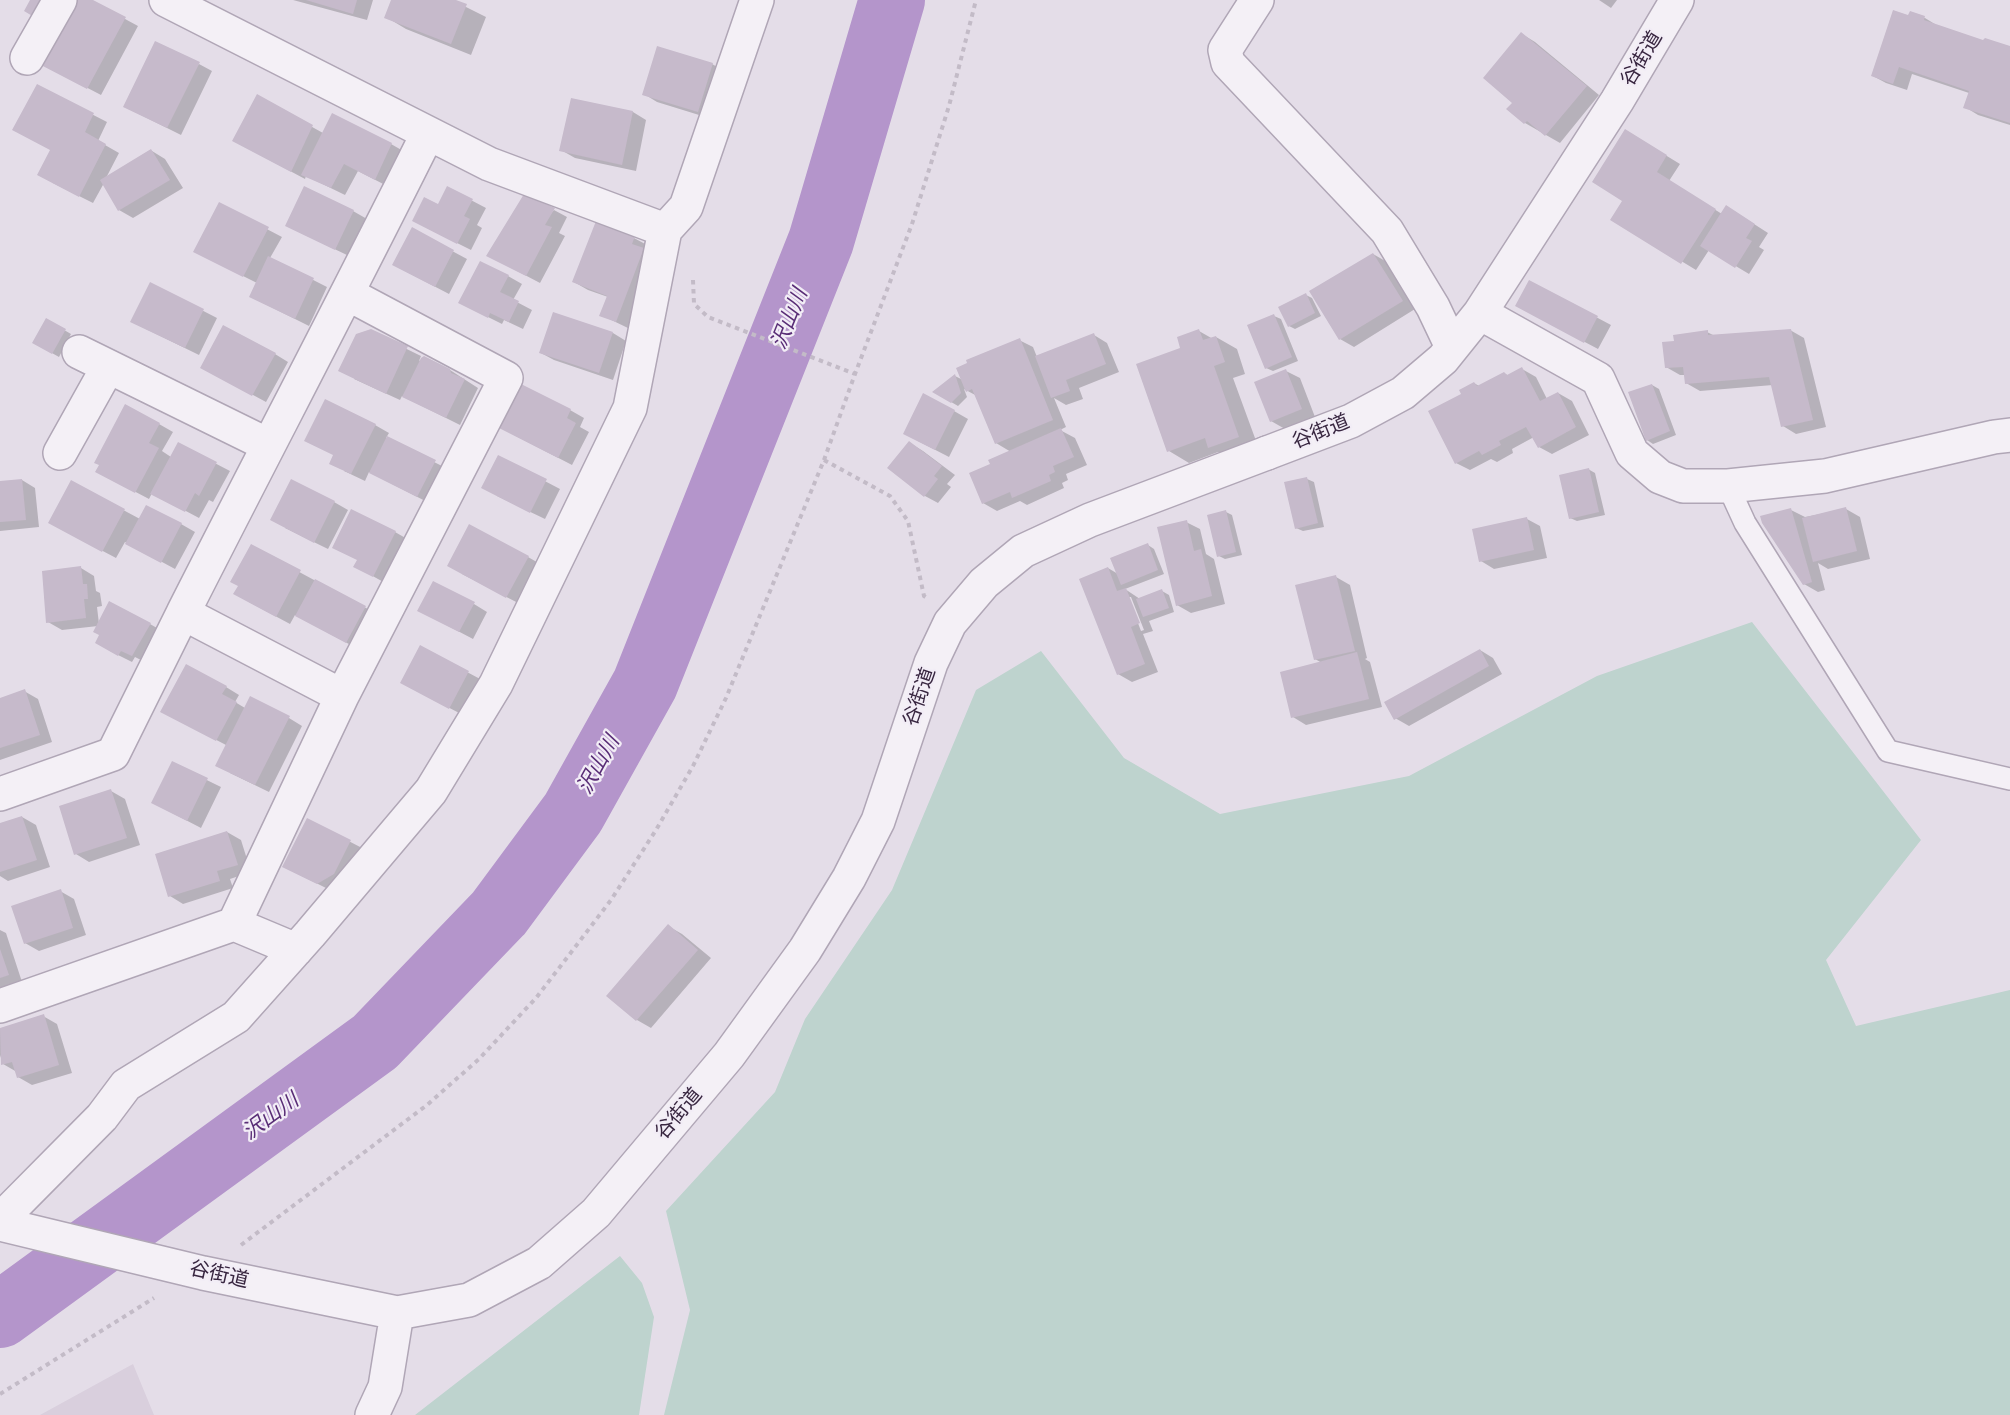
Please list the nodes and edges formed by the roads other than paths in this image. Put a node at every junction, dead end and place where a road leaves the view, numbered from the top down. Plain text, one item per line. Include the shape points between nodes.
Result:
1 (60, 0) edge
2 (166, 0) edge
3 (757, 0) edge
4 (1257, 0) edge
5 (1677, 0) edge
6 (27, 58) dead end
7 (428, 133) junction
8 (665, 230) junction
9 (348, 294) junction
10 (1480, 314) junction
11 (1452, 347) junction
12 (80, 352) dead end
13 (108, 367) junction
14 (2010, 435) edge
15 (268, 445) junction
16 (60, 453) dead end
17 (1728, 486) junction
18 (183, 613) junction
19 (342, 696) junction
20 (2010, 779) edge
21 (0, 794) edge
22 (234, 924) junction
23 (296, 950) junction
24 (0, 1006) edge
25 (8, 1225) edge
26 (397, 1313) junction
27 (372, 1415) edge

1 - 6 street
2 - 7 street
3 - 8 street via 686,207
4 - 11 street via 1225,50 1228,63 1387,231
5 - 10 street, 谷街道
7 - 8 street via 489,164
7 - 9 street
8 - 23 street via 630,408 496,684 431,791
9 - 15 street
9 - 19 street via 506,378
10 - 11 street, 谷街道
10 - 17 street via 1598,379 1632,453 1660,477 1683,486
11 - 26 street, 谷街道 via 1404,393 1351,421 1089,520 1023,551 984,583 950,623 931,663 878,821 849,878 805,950 729,1055 596,1213 539,1263 469,1300
12 - 13 street
13 - 15 street
13 - 16 street
14 - 17 street via 1824,476
15 - 18 street
17 - 20 lane via 1745,523 1888,751
18 - 19 street
18 - 21 street via 112,754
19 - 22 street
22 - 23 street
22 - 24 street
23 - 25 street via 236,1017 126,1085
25 - 26 street, 谷街道 via 203,1273
26 - 27 street via 386,1387

